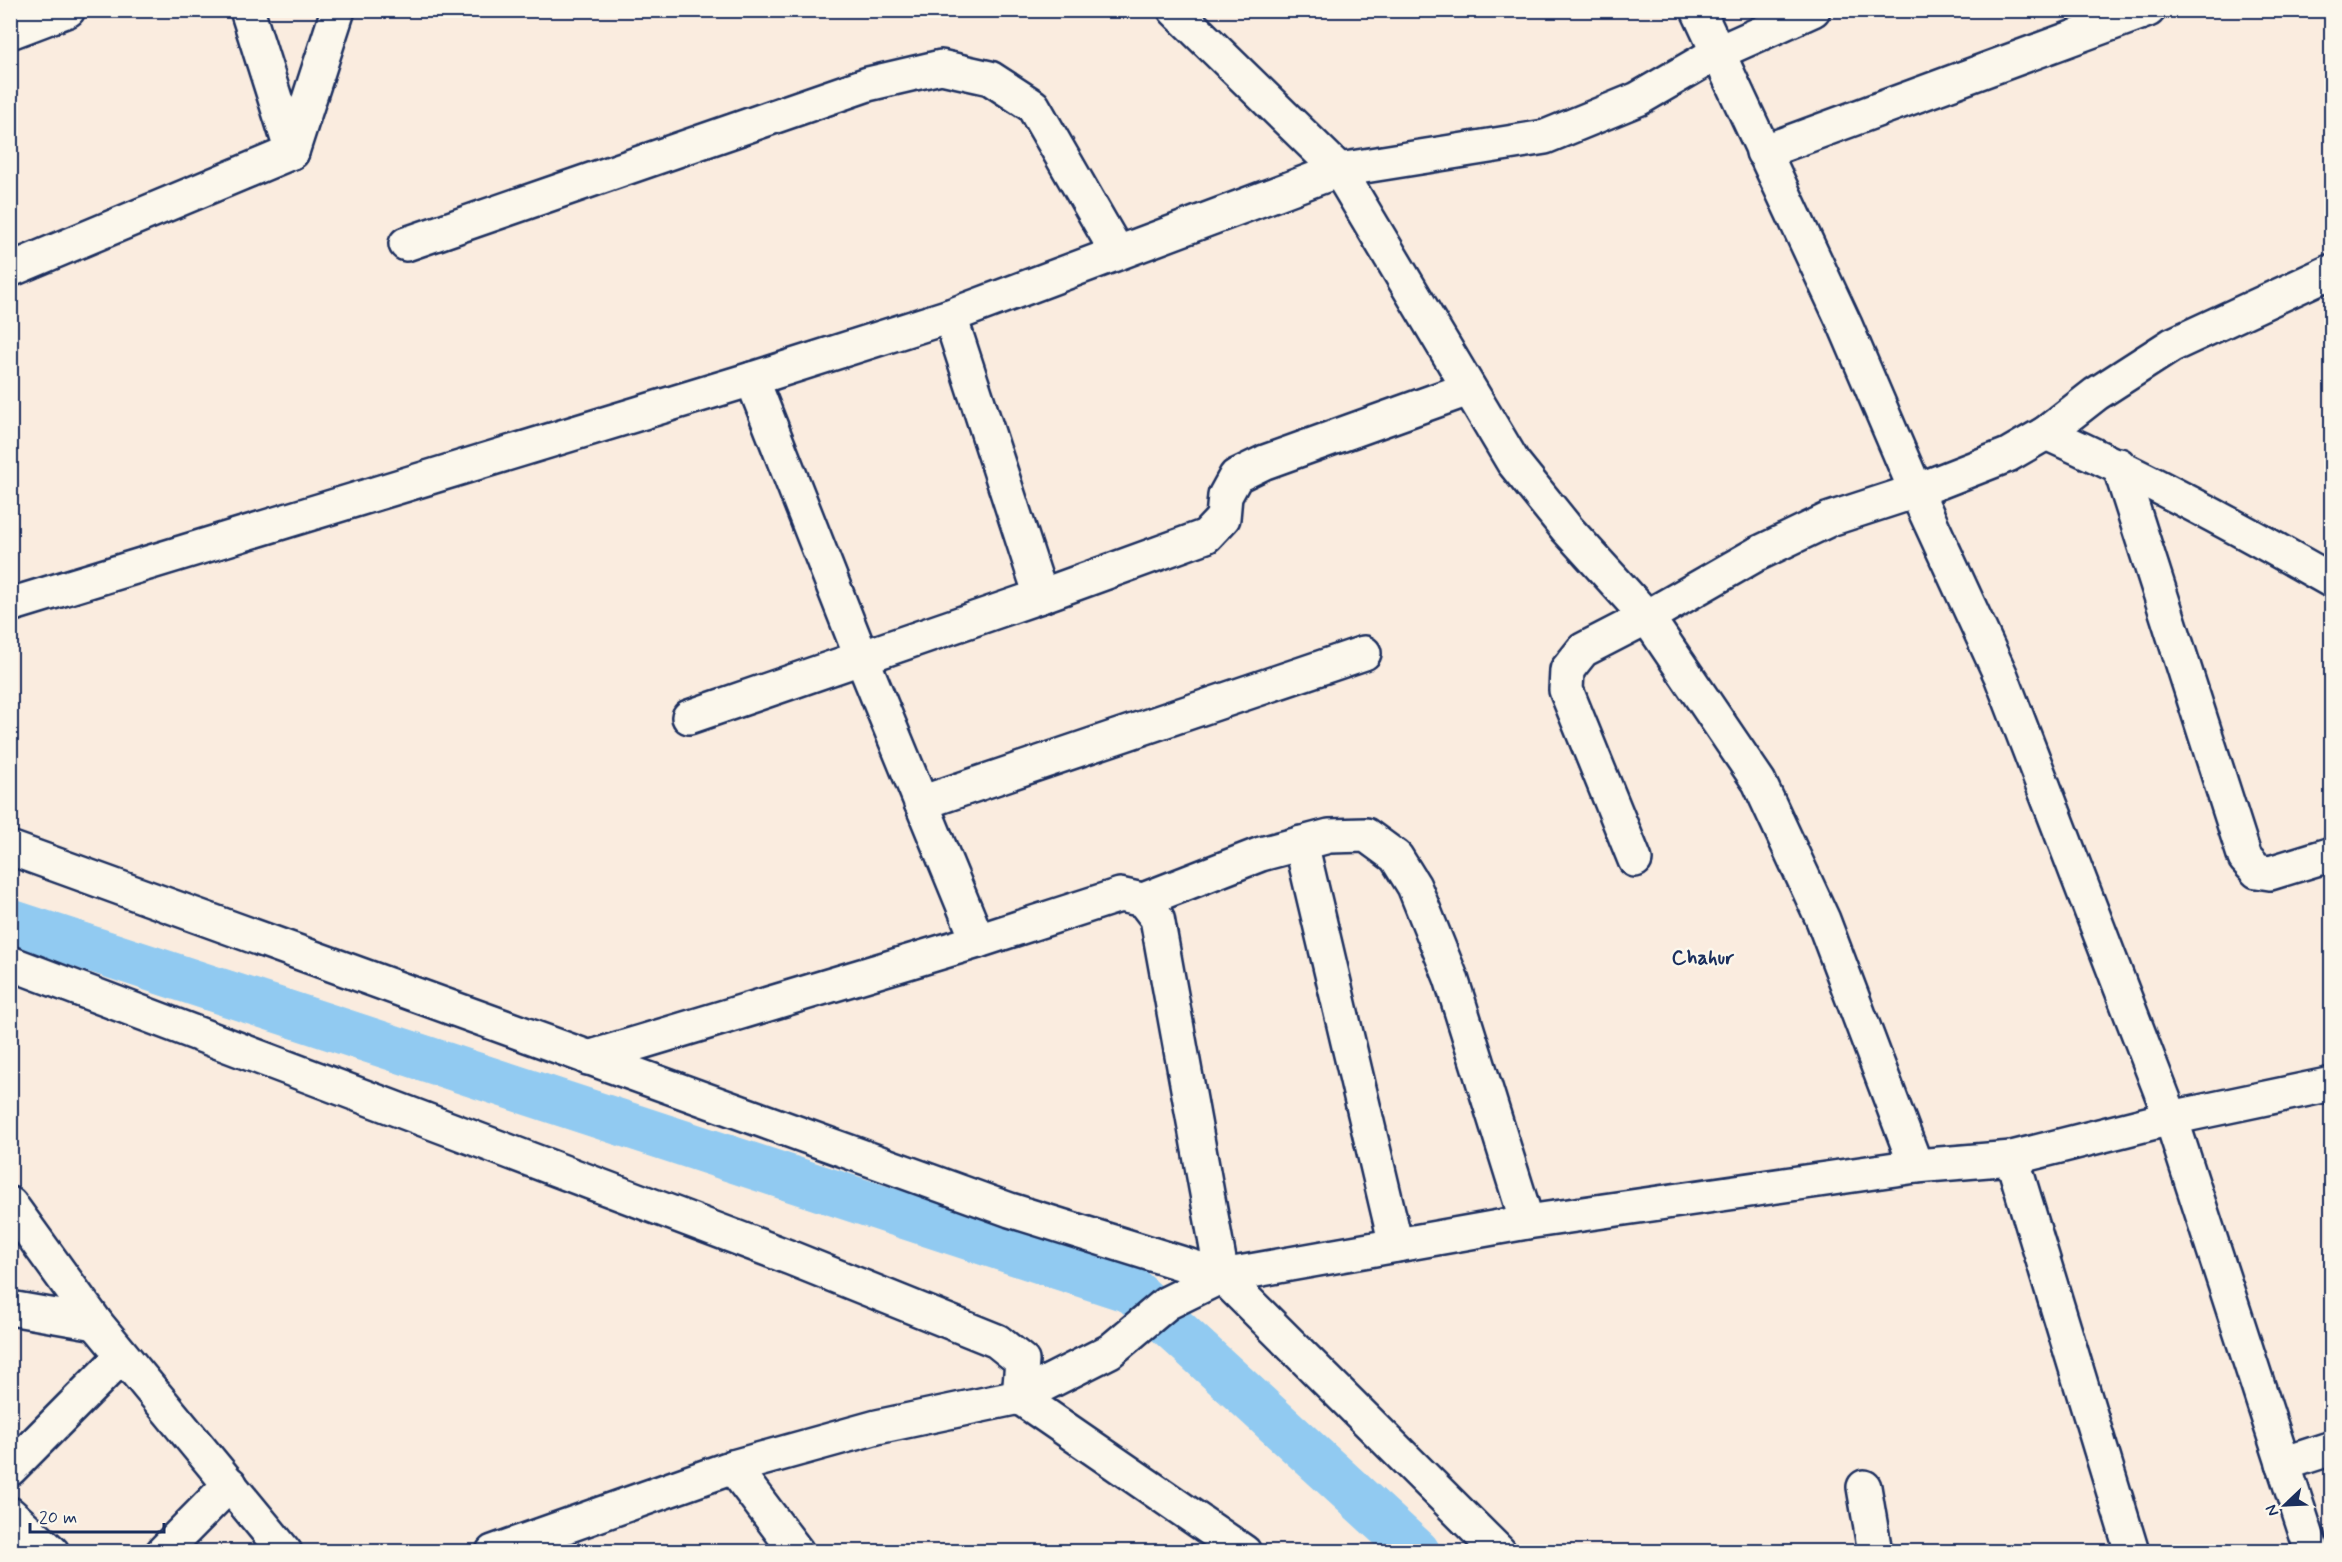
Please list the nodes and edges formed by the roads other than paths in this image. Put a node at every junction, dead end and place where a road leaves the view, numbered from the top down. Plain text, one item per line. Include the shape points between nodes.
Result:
1 (69, 10) edge
2 (247, 10) edge
3 (338, 10) edge
4 (1698, 10) edge
5 (1813, 10) edge
6 (2148, 10) edge
7 (1185, 13) edge
8 (10, 32) edge
9 (1717, 53) junction
10 (292, 152) junction
11 (1763, 152) junction
12 (1340, 170) junction
13 (406, 244) dead end
14 (1117, 252) junction
15 (10, 270) edge
16 (2331, 271) edge
17 (950, 316) junction
18 (752, 379) junction
19 (1468, 389) junction
20 (2046, 433) junction
21 (2119, 465) junction
22 (1916, 491) junction
23 (2331, 581) edge
24 (1041, 596) junction
25 (10, 605) edge
26 (1647, 617) junction
27 (1364, 653) dead end
28 (861, 656) junction
29 (689, 717) dead end
30 (921, 803) junction
31 (1301, 843) junction
32 (10, 848) edge
33 (2331, 854) edge
34 (1635, 860) dead end
35 (1143, 900) junction
36 (978, 941) junction
37 (10, 963) edge
38 (588, 1058) junction
39 (2331, 1084) edge
40 (2171, 1118) junction
41 (2012, 1158) junction
42 (1916, 1167) junction
43 (10, 1204) edge
44 (1527, 1222) junction
45 (1396, 1245) junction
46 (1222, 1276) junction
47 (10, 1308) edge
48 (96, 1323) junction
49 (122, 1356) junction
50 (1019, 1397) junction
51 (2331, 1448) edge
52 (2283, 1464) junction
53 (733, 1467) junction
54 (10, 1469) edge
55 (230, 1484) junction
56 (1864, 1487) dead end
57 (10, 1514) edge
58 (52, 1551) edge
59 (163, 1551) edge
60 (285, 1551) edge
61 (493, 1551) edge
62 (797, 1551) edge
63 (1244, 1551) edge
64 (1499, 1551) edge
65 (1875, 1551) edge
66 (2132, 1551) edge
67 (2312, 1551) edge

1 - 8 street
2 - 10 street
3 - 10 street
4 - 9 street
5 - 9 street
6 - 11 street
7 - 12 street
9 - 11 street
9 - 12 street via 1638,99 1545,137
10 - 15 street
11 - 22 street via 1845,325
12 - 14 street
12 - 19 street
13 - 14 street via 868,84 942,66 990,78 1033,106
14 - 17 street
16 - 20 street via 2172,345 2096,394
17 - 18 street
17 - 24 street
18 - 25 street
18 - 28 street
19 - 24 street via 1236,476 1225,496 1223,518 1206,536
19 - 26 street via 1513,462
20 - 21 street
20 - 22 street via 2008,455
21 - 23 street via 2208,510
21 - 33 street via 2246,858 2257,871 2270,873
22 - 26 street via 1830,519 1757,554
22 - 40 street via 2001,676
24 - 28 street
26 - 34 street via 1583,650 1567,670 1566,690
26 - 42 street via 1760,782 1823,920
27 - 30 street
28 - 29 street
28 - 30 street
30 - 36 street
31 - 35 street via 1261,854
31 - 44 street via 1329,836 1366,835 1396,857 1414,886 1451,978
31 - 45 street
32 - 38 street
35 - 36 street via 1120,895
35 - 46 street via 1157,918
36 - 38 street
37 - 50 street via 791,1258 997,1341 1022,1361
38 - 46 street via 1010,1210
39 - 40 street
40 - 41 street
40 - 52 street
41 - 42 street
41 - 66 street
42 - 44 street
43 - 48 street
44 - 45 street
45 - 46 street
46 - 50 street via 1167,1303 1110,1351
46 - 64 street
47 - 48 street
48 - 49 street
49 - 54 street
49 - 55 street
50 - 53 street via 877,1427
50 - 63 street
51 - 52 street
52 - 67 street
53 - 61 street
53 - 62 street
55 - 59 street
55 - 60 street
56 - 65 street
57 - 58 street

